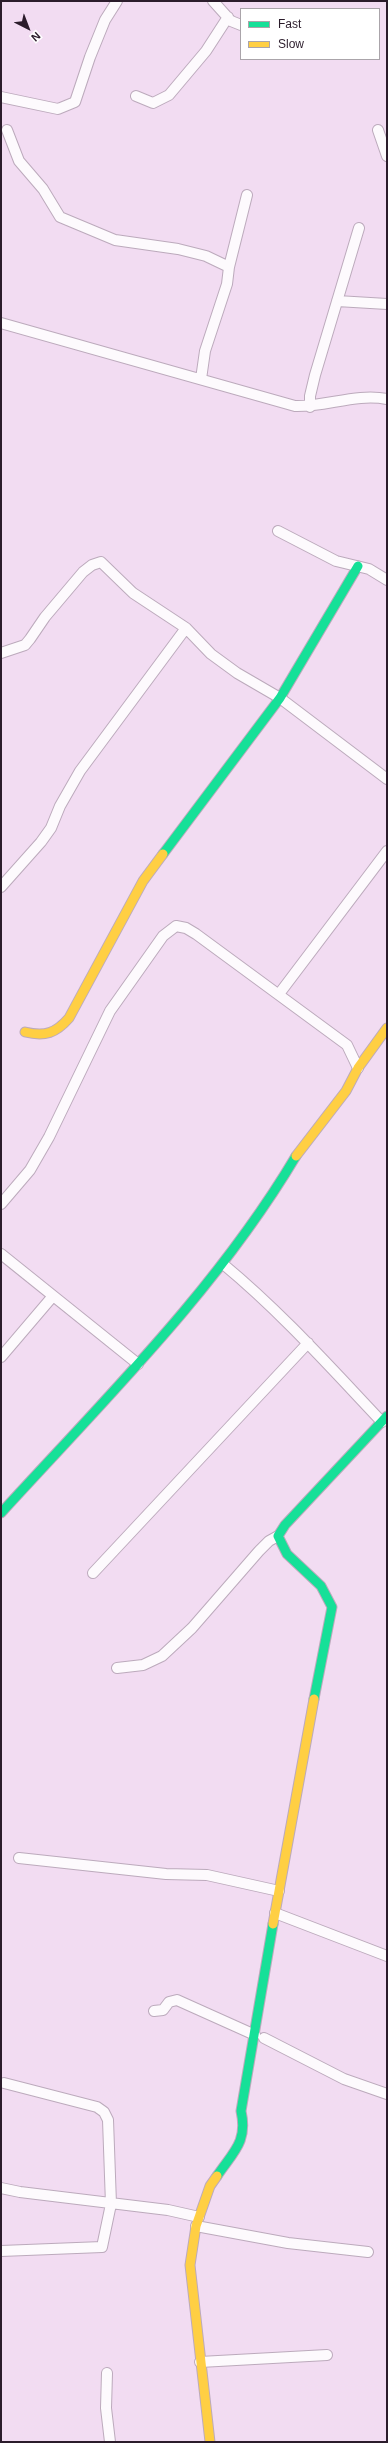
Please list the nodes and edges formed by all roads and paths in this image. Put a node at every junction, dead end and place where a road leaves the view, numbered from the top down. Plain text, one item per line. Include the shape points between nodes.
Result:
1 (117, 1) edge
2 (212, 1) edge
3 (228, 17) junction
4 (240, 24) edge
5 (136, 96) dead end
6 (1, 97) edge
7 (7, 130) dead end
8 (378, 130) dead end
9 (387, 156) edge
10 (247, 195) dead end
11 (359, 228) dead end
12 (229, 267) junction
13 (336, 301) junction
14 (387, 304) edge
15 (1, 323) edge
16 (201, 379) junction
17 (387, 399) edge
18 (310, 407) junction
19 (278, 531) dead end
20 (358, 566) junction
21 (387, 580) edge
22 (186, 628) junction
23 (1, 653) edge
24 (280, 698) junction
25 (387, 779) edge
26 (387, 850) edge
27 (1, 887) edge
28 (279, 994) junction
29 (387, 1028) edge
30 (25, 1032) dead end
31 (358, 1068) junction
32 (1, 1204) edge
33 (1, 1254) edge
34 (223, 1264) junction
35 (53, 1296) junction
36 (308, 1343) junction
37 (1, 1357) edge
38 (138, 1364) junction
39 (384, 1419) edge
40 (1, 1513) edge
41 (278, 1536) junction
42 (93, 1573) dead end
43 (117, 1668) dead end
44 (19, 1858) dead end
45 (279, 1891) junction
46 (275, 1913) junction
47 (387, 1956) edge
48 (154, 2011) dead end
49 (260, 2036) junction
50 (4, 2083) dead end
51 (387, 2094) edge
52 (1, 2188) edge
53 (111, 2204) junction
54 (197, 2221) junction
55 (1, 2251) edge
56 (368, 2252) dead end
57 (327, 2355) dead end
58 (200, 2362) junction
59 (107, 2374) dead end
60 (110, 2442) edge
61 (210, 2442) edge

1 - 6 street via 90,57 75,102 58,109
2 - 3 street
3 - 4 street
3 - 5 street via 206,51 169,95 152,103
7 - 12 street via 19,161 43,189 60,217 115,240 178,249 206,256
8 - 9 street
10 - 12 street
11 - 13 street
12 - 16 street via 227,284 205,351
13 - 14 street
13 - 18 street via 315,375
15 - 16 street
16 - 18 street via 295,406
17 - 18 street via 371,397
19 - 20 street via 336,561
20 - 21 street via 369,569
20 - 24 street
22 - 23 street via 133,593 101,562 97,562 83,572 25,645
22 - 24 street via 211,654
22 - 27 street via 80,771 51,828
24 - 25 street
24 - 30 street via 143,881 69,1018 50,1034 41,1036
26 - 28 street
28 - 31 street via 347,1046
28 - 32 street via 186,928 176,926 163,936 110,1011 71,1094 30,1170
29 - 31 street
31 - 34 street via 346,1091 298,1153 268,1203
33 - 35 street
34 - 36 street via 256,1291
34 - 38 street
35 - 37 street
35 - 38 street
36 - 39 street
36 - 42 street
38 - 40 street
39 - 41 street via 284,1525
41 - 43 street via 259,1551 192,1628 162,1656 143,1665
41 - 45 street via 283,1549 330,1596 332,1607 298,1776
44 - 45 street via 166,1874 207,1875
45 - 46 street
46 - 47 street
46 - 49 street
48 - 49 street via 163,2010 169,2002 177,2000
49 - 51 street via 344,2079
49 - 54 street via 241,2110 243,2138 210,2186
50 - 53 street via 83,2103 104,2112 108,2120
52 - 53 street
53 - 54 street via 168,2210
53 - 55 street via 102,2247
54 - 56 street via 288,2243
54 - 58 street via 190,2265
57 - 58 street
58 - 61 street
59 - 60 street via 106,2408

